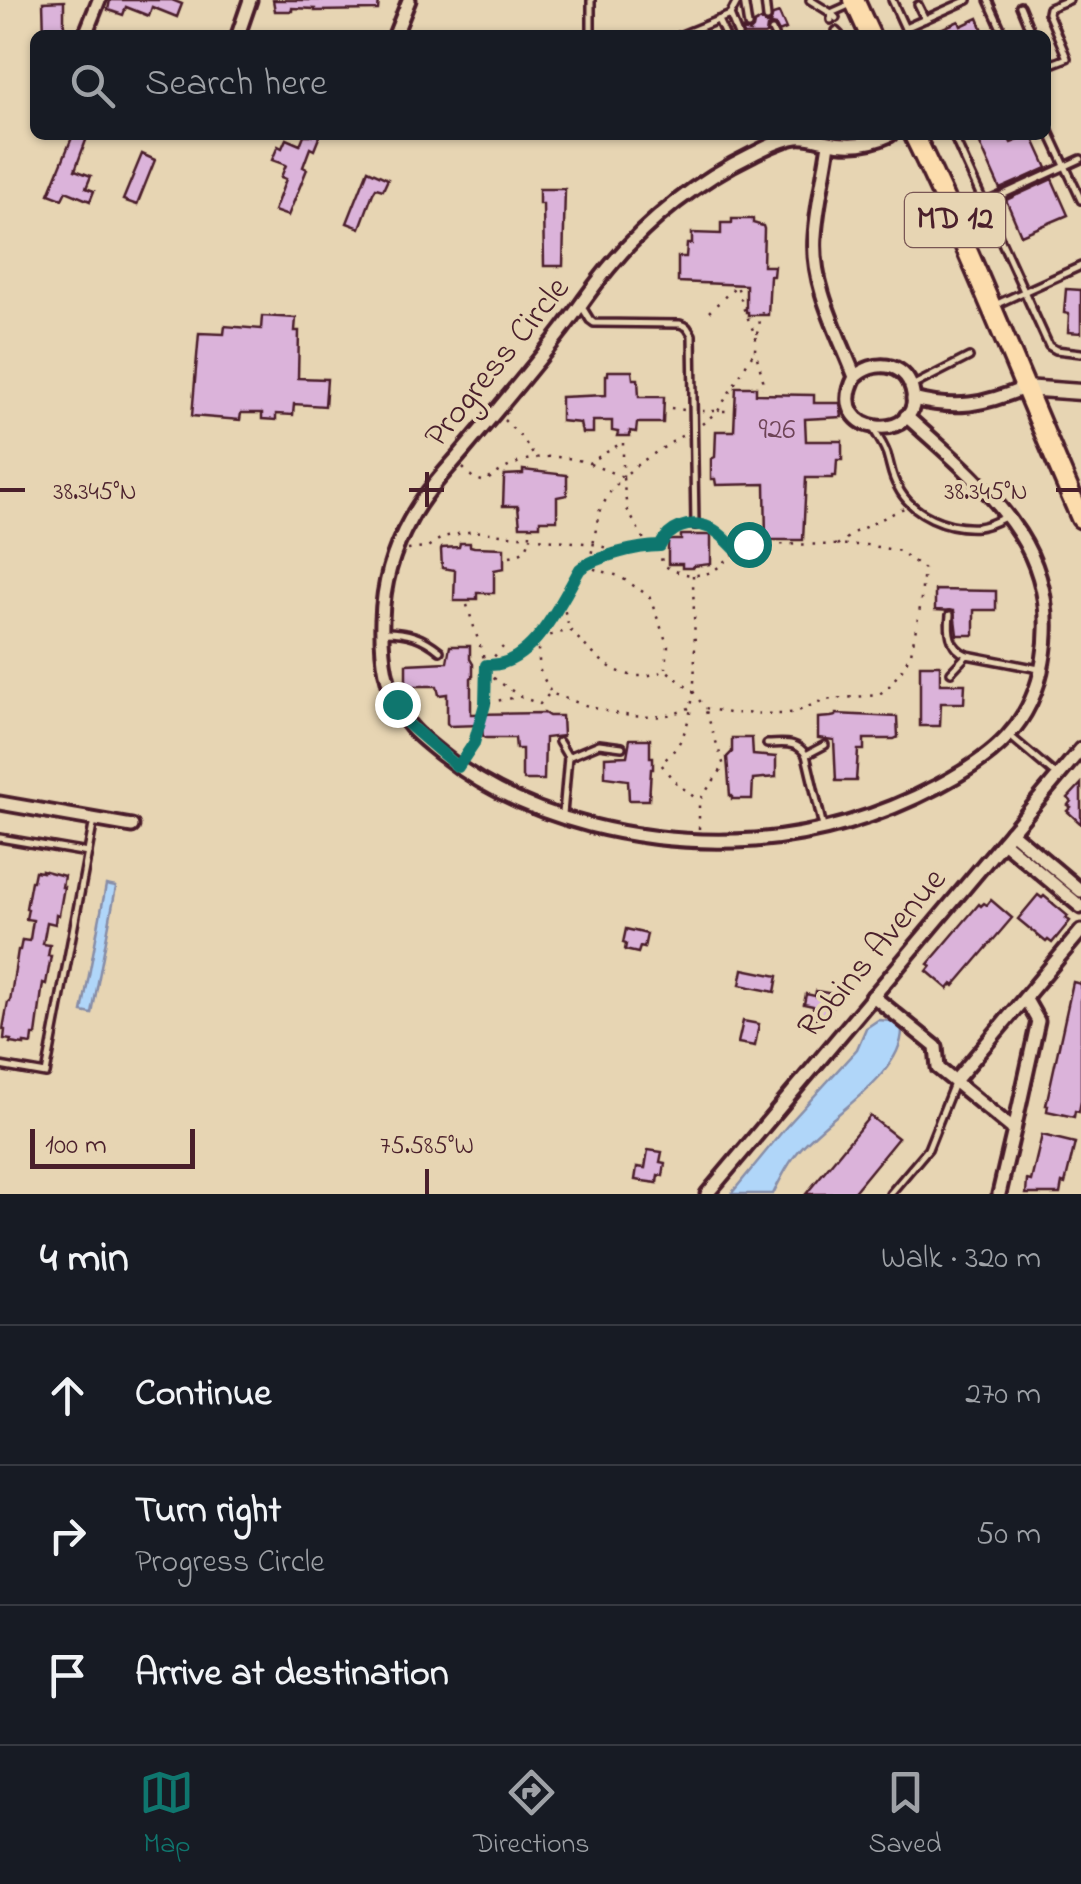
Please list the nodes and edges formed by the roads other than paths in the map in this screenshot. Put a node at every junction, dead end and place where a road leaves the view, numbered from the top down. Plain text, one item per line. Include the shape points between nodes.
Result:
1 (99, 0) edge
2 (250, 0) edge
3 (409, 0) edge
4 (591, 0) edge
5 (740, 0) edge
6 (765, 0) edge
7 (810, 0) edge
8 (892, 0) edge
9 (936, 0) edge
10 (968, 0) edge
11 (988, 0) edge
12 (1069, 0) edge
13 (855, 1) edge
14 (957, 2) edge
15 (918, 5) dead end
16 (1020, 6) dead end
17 (942, 12) junction
18 (730, 15) junction
19 (766, 18) dead end
20 (925, 19) junction
21 (718, 20) junction
22 (748, 26) dead end
23 (87, 30) edge
24 (240, 30) edge
25 (397, 30) edge
26 (591, 30) edge
27 (700, 30) edge
28 (722, 30) edge
29 (736, 30) edge
30 (868, 30) edge
31 (905, 30) edge
32 (909, 30) edge
33 (1002, 30) edge
34 (1030, 30) edge
35 (1051, 64) edge
36 (1051, 136) edge
37 (788, 140) edge
38 (814, 140) edge
39 (876, 140) edge
40 (916, 140) edge
41 (955, 140) edge
42 (829, 143) junction
43 (1081, 159) edge
44 (1065, 166) junction
45 (1081, 200) edge
46 (984, 203) junction
47 (954, 217) junction
48 (1081, 266) edge
49 (1025, 292) junction
50 (580, 305) junction
51 (990, 308) junction
52 (1081, 353) edge
53 (969, 357) dead end
54 (855, 378) junction
55 (1024, 388) junction
56 (912, 392) junction
57 (1081, 392) edge
58 (906, 416) junction
59 (872, 428) junction
60 (1007, 516) junction
61 (1081, 518) edge
62 (694, 525) road end
63 (950, 615) dead end
64 (382, 632) junction
65 (440, 652) dead end
66 (966, 655) junction
67 (1042, 670) junction
68 (951, 672) dead end
69 (1010, 736) junction
70 (560, 742) dead end
71 (768, 744) dead end
72 (825, 744) dead end
73 (622, 747) dead end
74 (1081, 749) edge
75 (806, 755) junction
76 (568, 757) junction
77 (1058, 777) junction
78 (0, 803) edge
79 (563, 818) junction
80 (94, 820) junction
81 (132, 826) dead end
82 (823, 830) junction
83 (1007, 837) junction
84 (0, 838) edge
85 (88, 853) junction
86 (1081, 891) edge
87 (1081, 908) edge
88 (1081, 931) edge
89 (874, 996) junction
90 (1025, 998) junction
91 (0, 1066) edge
92 (955, 1081) junction
93 (1014, 1130) junction
94 (707, 1194) edge
95 (890, 1194) edge
96 (999, 1194) edge

1 - 23 street
2 - 24 street
3 - 25 street
4 - 26 lane
5 - 18 lane
5 - 22 lane
6 - 19 lane
7 - 13 lane via 833,17
8 - 31 lane
9 - 17 lane
10 - 14 lane
11 - 33 lane
12 - 35 lane via 1049,8 1067,58
13 - 30 main road
14 - 17 lane
15 - 20 lane
16 - 34 lane
17 - 20 lane
18 - 21 lane
18 - 29 lane
20 - 32 lane
21 - 27 lane
21 - 28 lane
36 - 44 lane
37 - 50 street, Progress Circle via 706,180 657,217
38 - 42 street, Progress Circle
39 - 42 street, Progress Circle
40 - 47 main road, MD 12
41 - 46 lane
42 - 54 street via 814,236 816,266
43 - 44 lane
44 - 45 lane
44 - 46 lane
46 - 47 lane
46 - 49 lane
47 - 51 main road, MD 12
48 - 49 lane
49 - 51 lane
49 - 52 lane via 1049,346
50 - 62 lane via 594,323 673,323 686,327 694,342
50 - 64 street, Progress Circle via 412,515 386,584
51 - 55 main road, MD 12
53 - 56 lane
54 - 56 street via 881,364 900,370
54 - 59 street via 850,407
55 - 56 street via 972,405 932,404
55 - 57 street
55 - 61 main road, MD 12
56 - 58 street
58 - 59 street via 891,427
58 - 60 street, Progress Circle
59 - 60 lane via 898,489 925,515 968,527
60 - 67 street, Progress Circle via 1039,576 1047,639
63 - 66 lane via 951,640
64 - 65 lane via 424,638
64 - 79 street, Progress Circle via 386,678 408,724 492,789
66 - 67 lane
66 - 68 lane
67 - 69 street, Progress Circle
69 - 77 lane
69 - 82 street, Progress Circle via 920,796
70 - 76 lane
71 - 75 lane via 792,743
72 - 75 lane
73 - 76 lane via 599,744
74 - 77 street, Robins Avenue
75 - 82 lane
76 - 79 lane
77 - 83 street, Robins Avenue
78 - 80 street
79 - 82 street, Progress Circle via 699,840
80 - 81 street
80 - 85 lane
83 - 86 street
83 - 87 street
83 - 89 street, Robins Avenue
84 - 85 lane
85 - 91 lane via 46,1074
88 - 90 street
89 - 92 street via 936,1046 938,1068
89 - 94 street, Robins Avenue
90 - 92 street
90 - 93 street via 1038,1021
92 - 93 street
92 - 95 lane via 928,1148
93 - 96 street

